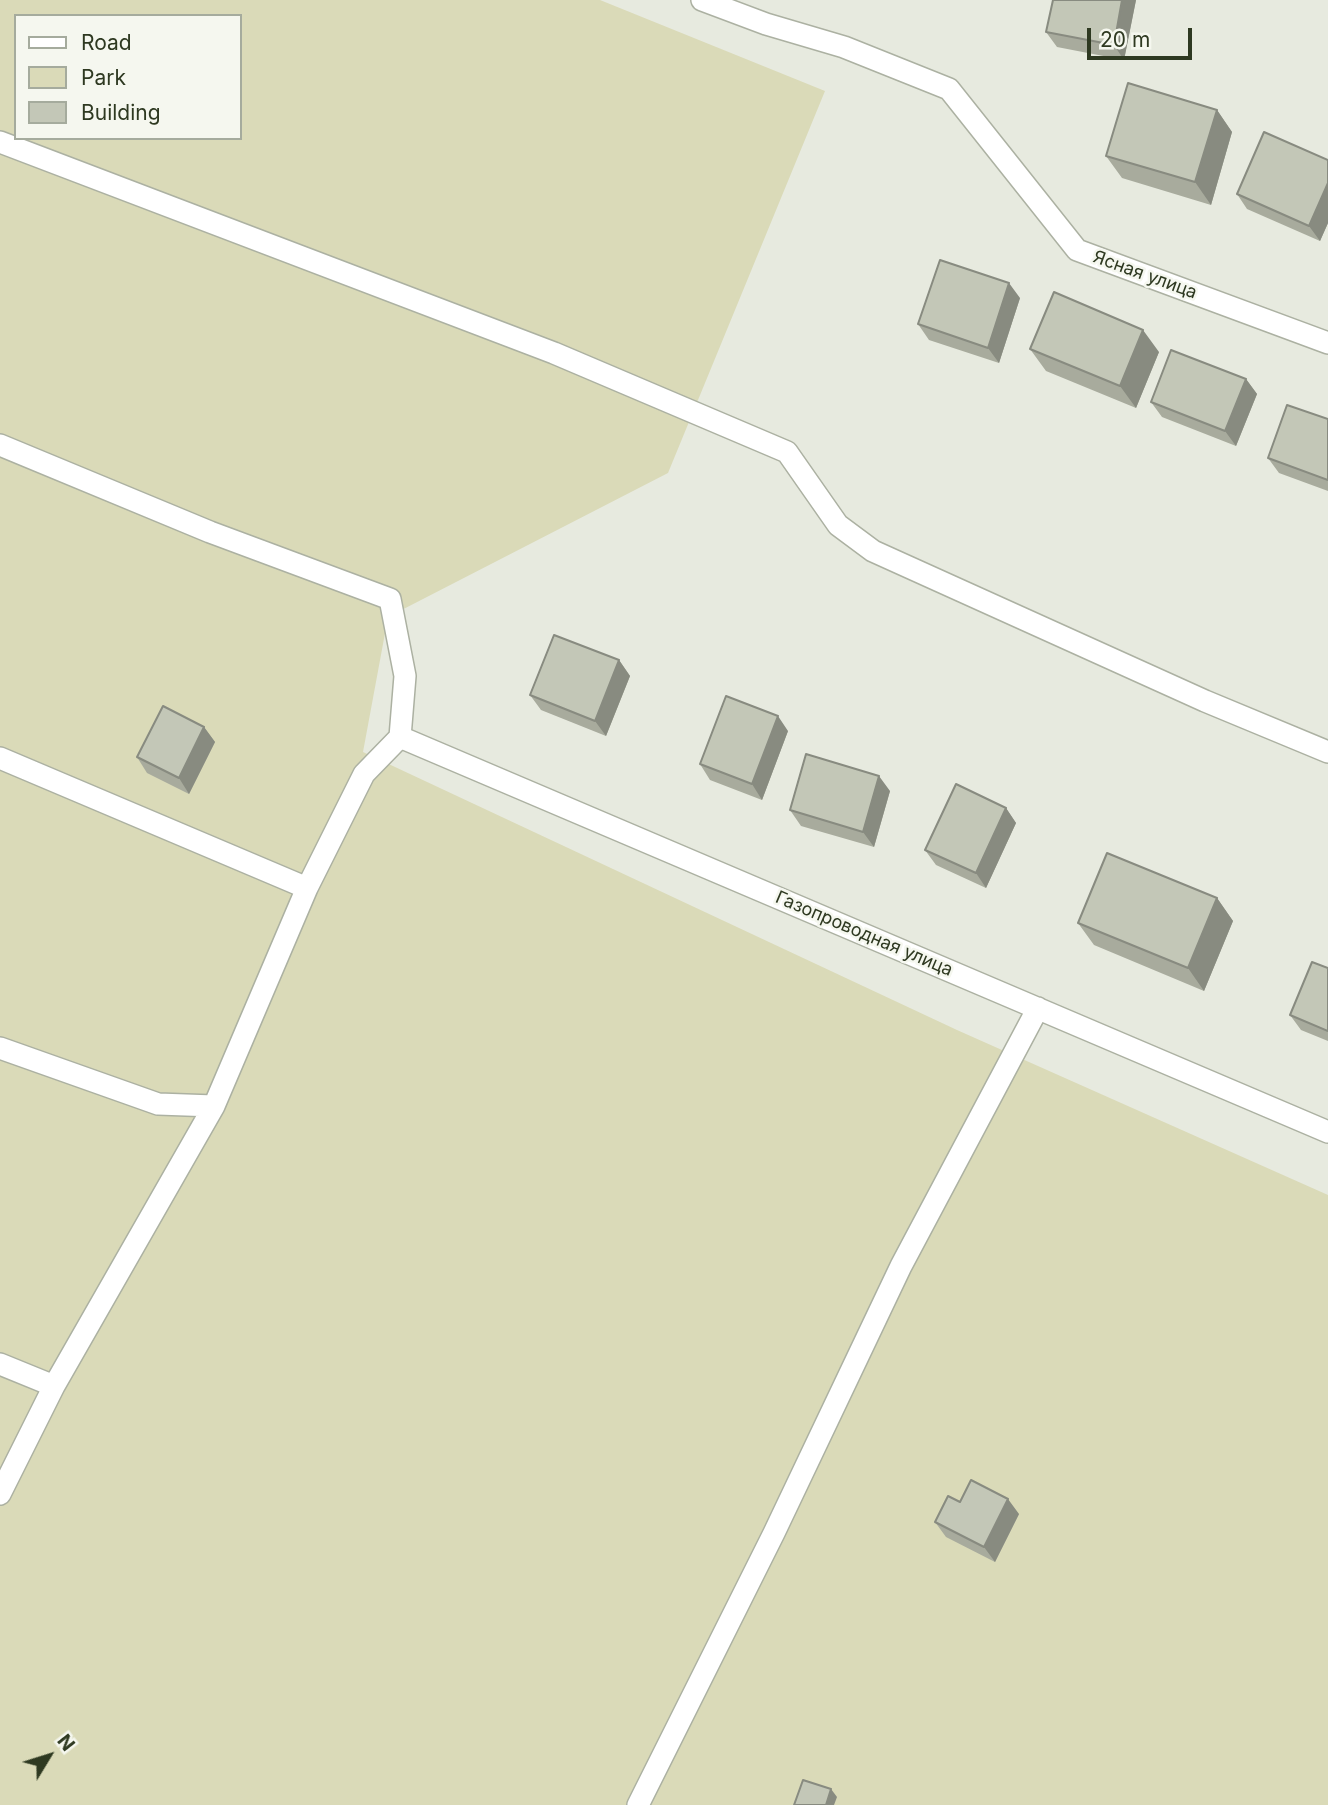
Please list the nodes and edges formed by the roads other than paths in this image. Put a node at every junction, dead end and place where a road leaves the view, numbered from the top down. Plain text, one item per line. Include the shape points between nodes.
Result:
1 (702, 0) edge
2 (0, 142) edge
3 (1328, 342) edge
4 (0, 445) edge
5 (400, 737) junction
6 (1328, 752) edge
7 (0, 758) edge
8 (307, 888) junction
9 (1038, 1008) junction
10 (0, 1048) edge
11 (214, 1106) junction
12 (1328, 1132) edge
13 (0, 1364) edge
14 (54, 1385) junction
15 (0, 1494) edge
16 (638, 1805) edge

1 - 3 street, Ясная улица via 844,47 950,89 1077,250
2 - 6 street via 554,353 786,452 838,524 873,551
4 - 5 street via 210,533 390,599 405,676
5 - 8 street via 365,774
5 - 9 street, Газопроводная улица
7 - 8 street
8 - 11 street
9 - 12 street, Газопроводная улица
9 - 16 street via 901,1266
10 - 11 street via 158,1104
11 - 14 street
13 - 14 street
14 - 15 street

